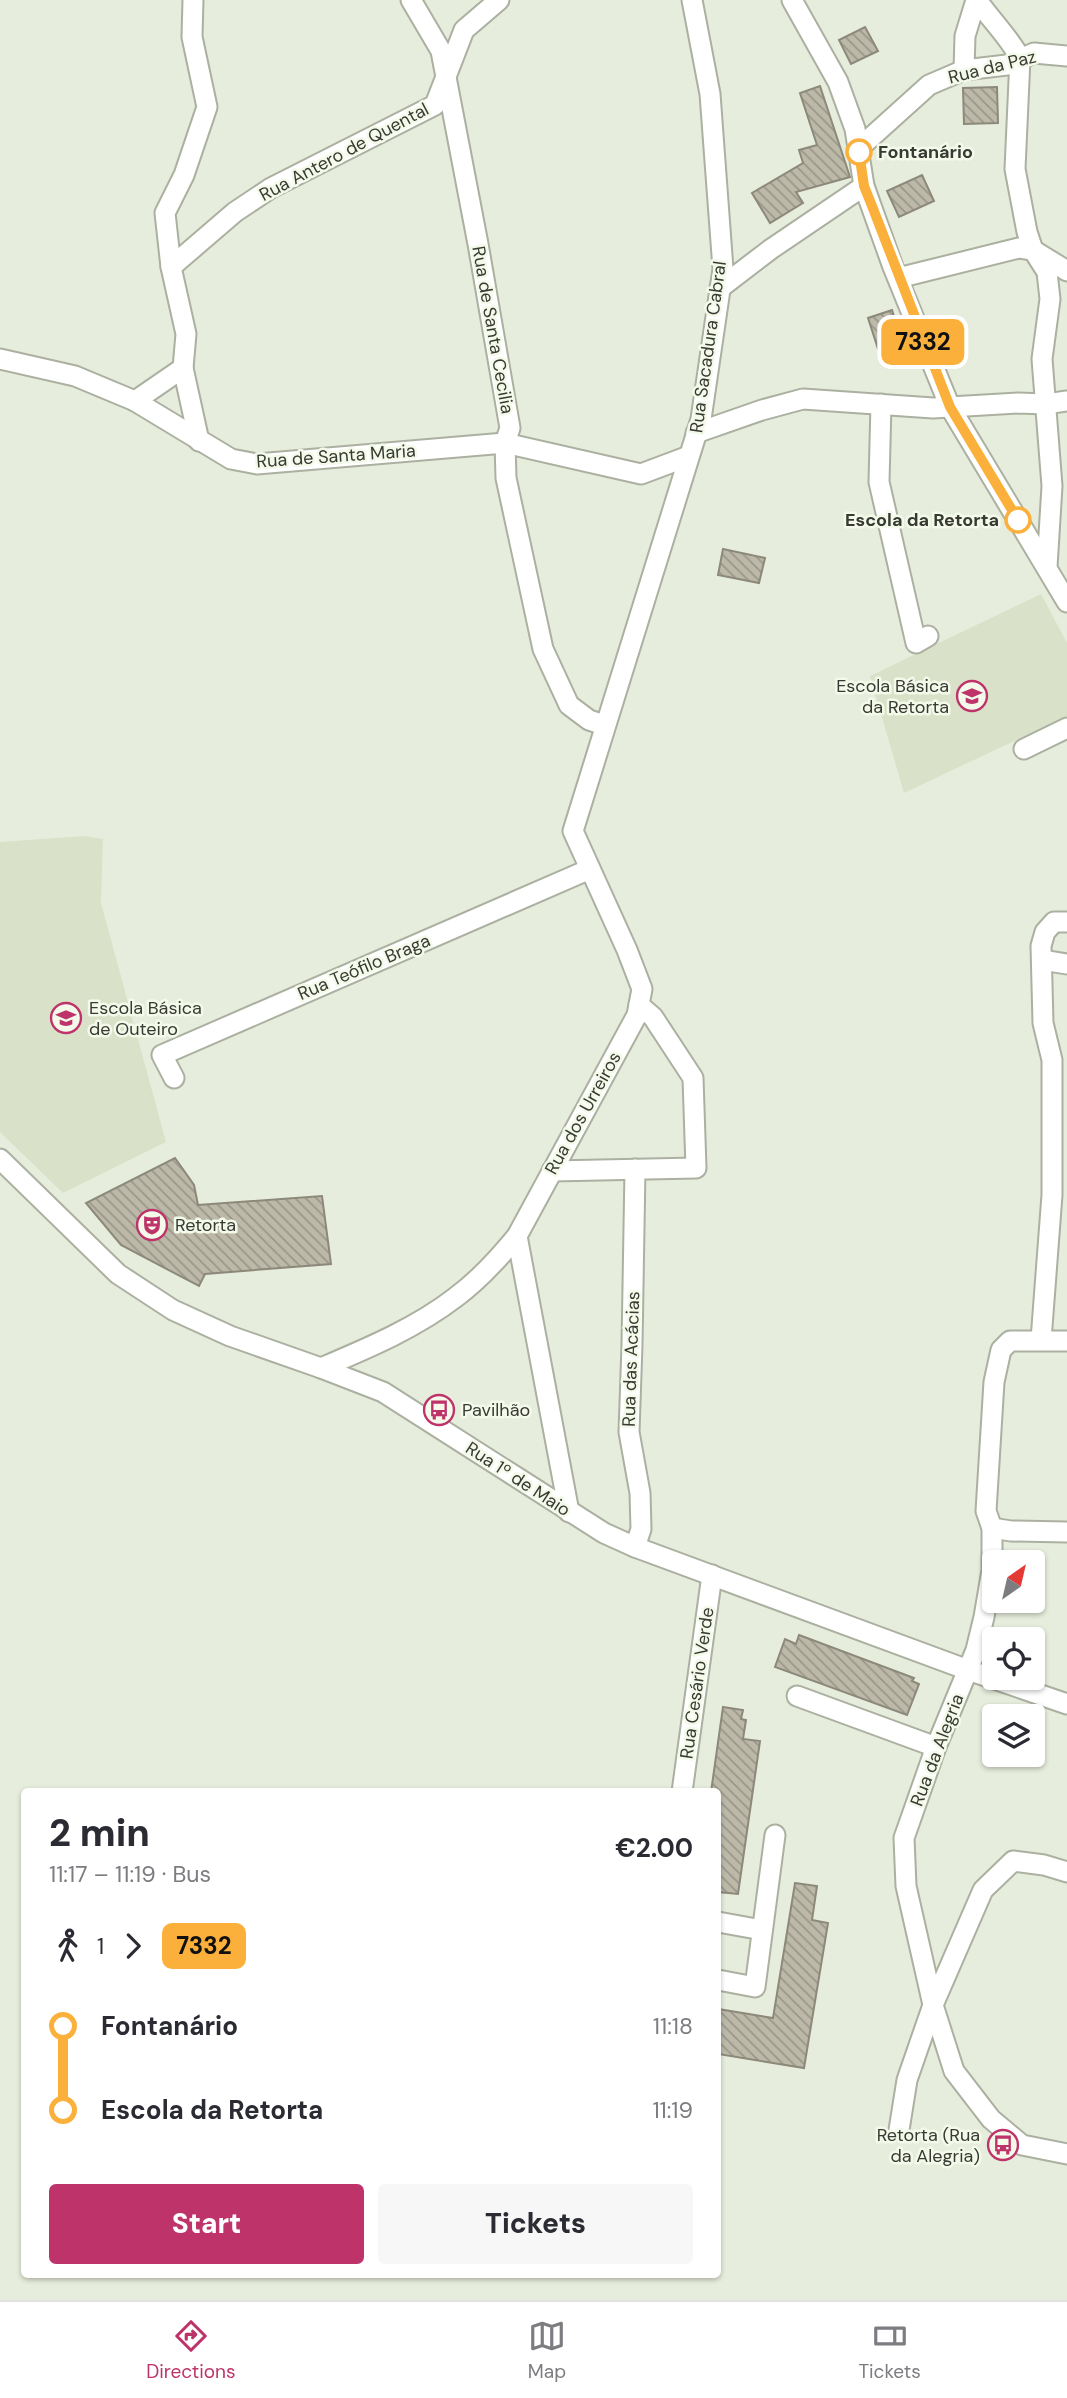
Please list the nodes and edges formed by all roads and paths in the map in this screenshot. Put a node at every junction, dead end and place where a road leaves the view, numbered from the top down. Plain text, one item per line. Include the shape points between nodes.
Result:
1 (193, 0) edge
2 (411, 0) edge
3 (499, 0) edge
4 (692, 0) edge
5 (792, 0) edge
6 (976, 0) edge
7 (1067, 57) edge
8 (1020, 58) junction
9 (964, 70) junction
10 (445, 78) junction
11 (858, 149) junction
12 (864, 186) junction
13 (1033, 250) junction
14 (172, 267) junction
15 (1067, 271) edge
16 (898, 278) junction
17 (720, 288) junction
18 (0, 359) edge
19 (183, 368) junction
20 (135, 401) junction
21 (1067, 401) edge
22 (881, 404) junction
23 (1046, 404) junction
24 (950, 407) junction
25 (696, 433) junction
26 (199, 441) junction
27 (505, 443) junction
28 (689, 456) junction
29 (1047, 567) junction
30 (1067, 602) edge
31 (928, 636) dead end
32 (604, 725) junction
33 (1067, 727) edge
34 (1024, 749) dead end
35 (590, 869) junction
36 (1067, 922) edge
37 (1042, 960) junction
38 (1067, 964) edge
39 (639, 1005) junction
40 (1059, 1060) edge
41 (174, 1078) dead end
42 (1059, 1137) edge
43 (0, 1159) edge
44 (635, 1169) junction
45 (552, 1171) junction
46 (517, 1236) junction
47 (1041, 1339) junction
48 (1067, 1341) edge
49 (321, 1367) junction
50 (569, 1511) junction
51 (992, 1528) junction
52 (1067, 1532) edge
53 (635, 1547) junction
54 (712, 1575) junction
55 (968, 1670) junction
56 (797, 1696) dead end
57 (1067, 1704) edge
58 (936, 1747) junction
59 (683, 1788) edge
60 (775, 1835) dead end
61 (1067, 1872) edge
62 (721, 1923) edge
63 (762, 1930) junction
64 (721, 1981) edge
65 (933, 2005) junction
66 (899, 2130) dead end
67 (1067, 2154) edge

1 - 14 street via 192,37 207,107 184,175 165,213
2 - 10 street, Rua de Santa Cecilia via 441,51
3 - 10 street, Rua Antero de Quental via 464,30
4 - 17 street, Rua Sacadura Cabral via 710,93 723,269
5 - 11 street via 838,82
6 - 8 street
6 - 9 street via 965,36
7 - 8 street, Rua da Paz via 1034,53
8 - 9 street, Rua da Paz via 1007,65
8 - 13 street via 1015,169
9 - 11 street, Rua da Paz via 929,85
10 - 14 street, Rua Antero de Quental via 435,105 271,188 235,212
10 - 27 street, Rua de Santa Cecilia via 510,428
11 - 12 street
12 - 16 street
12 - 17 street
13 - 15 street
13 - 16 street via 1019,248
13 - 23 street via 1047,272 1050,299 1042,359
14 - 19 street via 186,334
16 - 24 street
17 - 25 street, Rua Sacadura Cabral
18 - 20 street, Rua de Santa Maria via 75,376
19 - 20 street
19 - 26 street
20 - 26 street, Rua de Santa Maria
21 - 23 street
22 - 24 street
22 - 25 street via 803,400
22 - 31 street via 879,482 916,643
23 - 24 street
23 - 29 street via 1052,486
24 - 29 street
25 - 28 street, Rua Sacadura Cabral
26 - 27 street, Rua de Santa Maria via 231,459 257,464
27 - 28 street, Rua de Santa Maria via 641,474
27 - 32 street, Rua de Santa Cecilia via 506,478 543,649 569,705
28 - 32 street, Rua Sacadura Cabral
29 - 30 street
32 - 35 street via 573,831
33 - 34 street
35 - 39 street via 642,989
35 - 41 street, Rua Teófilo Braga via 162,1055
36 - 37 street via 1054,922 1045,932
37 - 38 street
37 - 40 street via 1044,1023
39 - 44 street via 653,1017 693,1078 696,1168
39 - 45 street, Rua dos Urreiros
40 - 42 street
42 - 47 street
43 - 49 street, Rua 1º de Maio via 118,1274 173,1310 230,1336
44 - 45 street
44 - 53 street, Rua das Acácias via 629,1432 640,1493
45 - 46 street, Rua dos Urreiros
46 - 49 street, Rua dos Urreiros via 456,1298 383,1342
46 - 50 street
47 - 48 street, Rua da Alegria
47 - 51 street, Rua da Alegria via 1010,1341 1001,1350 986,1511
49 - 50 street, Rua 1º de Maio via 383,1392
50 - 53 street, Rua 1º de Maio
51 - 52 street
51 - 55 street, Rua da Alegria via 992,1570
53 - 54 street, Rua 1º de Maio
54 - 55 street, Rua 1º de Maio
54 - 59 street, Rua Cesário Verde
55 - 57 street
55 - 58 street, Rua da Alegria
56 - 58 street
58 - 65 street, Rua da Alegria via 904,1838 906,1886
60 - 63 street
61 - 65 street via 1013,1861 983,1891
62 - 63 street
63 - 64 street via 755,1987
65 - 66 street via 907,2080
65 - 67 street, Rua da Alegria via 954,2071 991,2119 1022,2145

